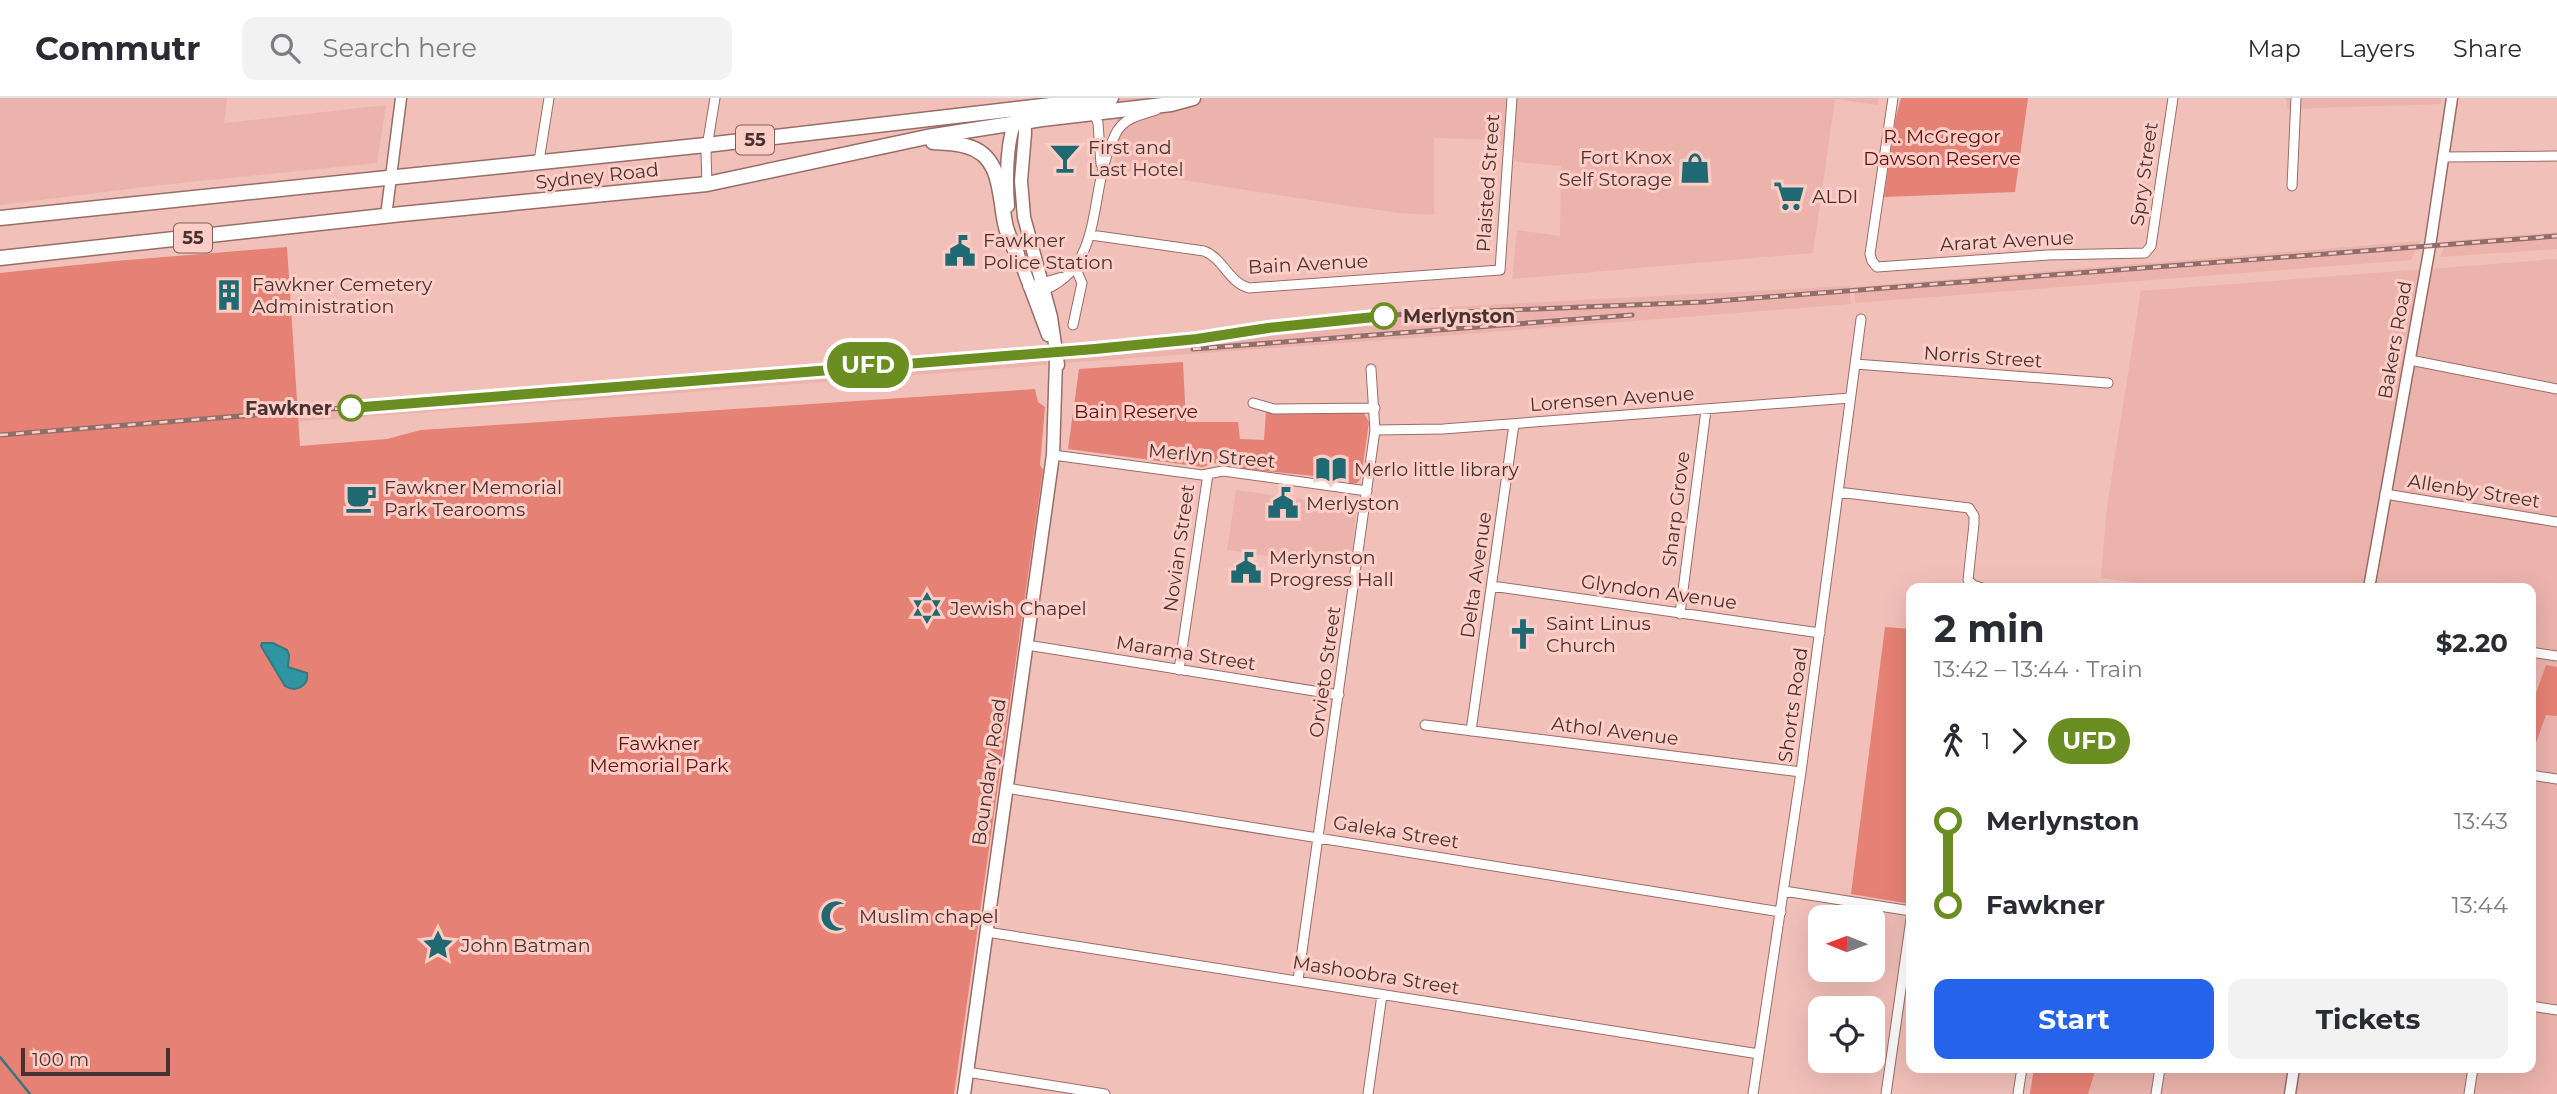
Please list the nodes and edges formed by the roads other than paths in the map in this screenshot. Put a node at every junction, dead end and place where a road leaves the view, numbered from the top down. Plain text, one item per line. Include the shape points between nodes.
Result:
1 (401, 98) edge
2 (549, 98) edge
3 (715, 98) edge
4 (1111, 98) edge
5 (1193, 98) edge
6 (1512, 98) edge
7 (1893, 98) edge
8 (2173, 98) edge
9 (2295, 98) edge
10 (2452, 98) edge
11 (1171, 104) junction
12 (1021, 113) edge
13 (1094, 113) junction
14 (908, 141) junction
15 (706, 145) junction
16 (2557, 156) edge
17 (2443, 157) junction
18 (539, 161) junction
19 (1101, 169) junction
20 (390, 177) junction
21 (707, 184) junction
22 (2292, 186) dead end
23 (386, 216) junction
24 (0, 218) edge
25 (1091, 235) junction
26 (2145, 253) joint
27 (1017, 254) junction
28 (0, 258) edge
29 (1074, 267) junction
30 (1500, 270) joint
31 (1066, 276) junction
32 (1036, 288) junction
33 (1080, 292) junction
34 (1861, 319) dead end
35 (1073, 325) dead end
36 (2410, 360) junction
37 (1855, 364) junction
38 (1371, 369) dead end
39 (2108, 383) dead end
40 (2557, 389) edge
41 (1850, 398) junction
42 (1253, 403) dead end
43 (1376, 408) junction
44 (1706, 410) junction
45 (1514, 424) junction
46 (1375, 430) junction
47 (1053, 454) junction
48 (1208, 474) junction
49 (1367, 491) junction
50 (1839, 492) junction
51 (2385, 494) junction
52 (2557, 522) edge
53 (1971, 583) edge
54 (2371, 583) edge
55 (1492, 586) junction
56 (1680, 614) junction
57 (1820, 632) junction
58 (1027, 645) junction
59 (2536, 653) edge
60 (2557, 656) edge
61 (1179, 670) junction
62 (1339, 695) junction
63 (1425, 725) dead end
64 (1471, 731) junction
65 (1801, 772) junction
66 (2536, 776) edge
67 (2557, 779) edge
68 (1006, 788) junction
69 (1319, 838) junction
70 (1784, 891) junction
71 (1906, 910) edge
72 (1781, 912) junction
73 (987, 932) junction
74 (1906, 954) edge
75 (1298, 981) junction
76 (1382, 995) junction
77 (2536, 1007) edge
78 (2557, 1010) edge
79 (1759, 1054) junction
80 (967, 1072) junction
81 (2021, 1073) edge
82 (2159, 1073) edge
83 (2293, 1073) edge
84 (2472, 1073) edge
85 (964, 1094) edge
86 (1105, 1094) edge
87 (1368, 1094) edge
88 (1752, 1094) edge
89 (1886, 1094) edge
90 (2018, 1094) edge
91 (2156, 1094) edge
92 (2290, 1094) edge
93 (2469, 1094) edge

1 - 20 street
2 - 18 street
3 - 15 street
4 - 12 highway, Sydney Road / 55
5 - 11 highway, Sydney Road / 55
6 - 30 street, Plaisted Street
7 - 26 street, Ararat Avenue via 1870,254 1873,264
8 - 26 street, Spry Street via 2152,240
9 - 22 street
10 - 17 street, Bakers Road
11 - 13 highway, Sydney Road / 55
11 - 19 street via 1120,126
12 - 13 highway, Sydney Road / 55
12 - 14 highway, Sydney Road / 55
12 - 15 highway, Sydney Road / 55
12 - 27 main road, Boundary Road via 1007,181
12 - 32 main road, Boundary Road via 1021,199
13 - 19 street
14 - 21 highway, Sydney Road / 55
14 - 27 highway via 966,145 990,160
15 - 18 highway, Sydney Road / 55
15 - 21 street
16 - 17 street
17 - 36 street, Bakers Road
18 - 20 highway, Sydney Road / 55
19 - 25 street
20 - 23 street
20 - 24 highway, Sydney Road / 55
21 - 23 highway, Sydney Road / 55
23 - 28 highway, Sydney Road / 55
25 - 29 street
25 - 30 street, Bain Avenue via 1209,253 1238,284 1249,288
27 - 32 main road, Boundary Road
29 - 31 street
29 - 33 street via 1082,280
31 - 32 street
31 - 33 street
32 - 47 main road, Boundary Road via 1054,333
33 - 35 street
34 - 37 street, Shorts Road
36 - 40 street
36 - 51 street, Bakers Road
37 - 39 street, Norris Street
37 - 41 street, Shorts Road
38 - 43 street, Orvieto Street
41 - 44 street, Lorensen Avenue
41 - 50 street, Shorts Road
42 - 43 street via 1274,409
43 - 46 street, Orvieto Street
44 - 45 street, Lorensen Avenue
44 - 56 street, Sharp Grove
45 - 46 street, Lorensen Avenue
45 - 55 street, Delta Avenue
46 - 49 street, Orvieto Street
47 - 48 street, Merlyn Street
47 - 58 main road, Boundary Road
48 - 49 street, Merlyn Street via 1223,471
48 - 61 street, Novian Street
49 - 62 street, Orvieto Street
50 - 53 street via 1969,508 1974,516
50 - 57 street, Shorts Road
51 - 52 street, Allenby Street
51 - 54 street, Bakers Road
55 - 56 street, Glyndon Avenue
55 - 64 street, Delta Avenue
56 - 57 street, Glyndon Avenue
57 - 65 street, Shorts Road
58 - 61 street, Marama Street
58 - 68 main road, Boundary Road
59 - 60 street
61 - 62 street, Marama Street
62 - 69 street, Orvieto Street
63 - 64 street, Athol Avenue
64 - 65 street, Athol Avenue
65 - 70 street, Shorts Road
66 - 67 street
68 - 69 street, Galeka Street
68 - 73 main road, Boundary Road
69 - 72 street, Galeka Street
69 - 75 street, Orvieto Street
70 - 71 street
70 - 72 street, Shorts Road
72 - 79 street, Shorts Road
73 - 75 street, Mashoobra Street
73 - 80 main road, Boundary Road
74 - 89 street
75 - 76 street, Mashoobra Street
76 - 79 street, Mashoobra Street
76 - 87 street
77 - 78 street
79 - 88 street, Shorts Road
80 - 85 main road, Boundary Road
80 - 86 street
81 - 90 street
82 - 91 street
83 - 92 street
84 - 93 street

